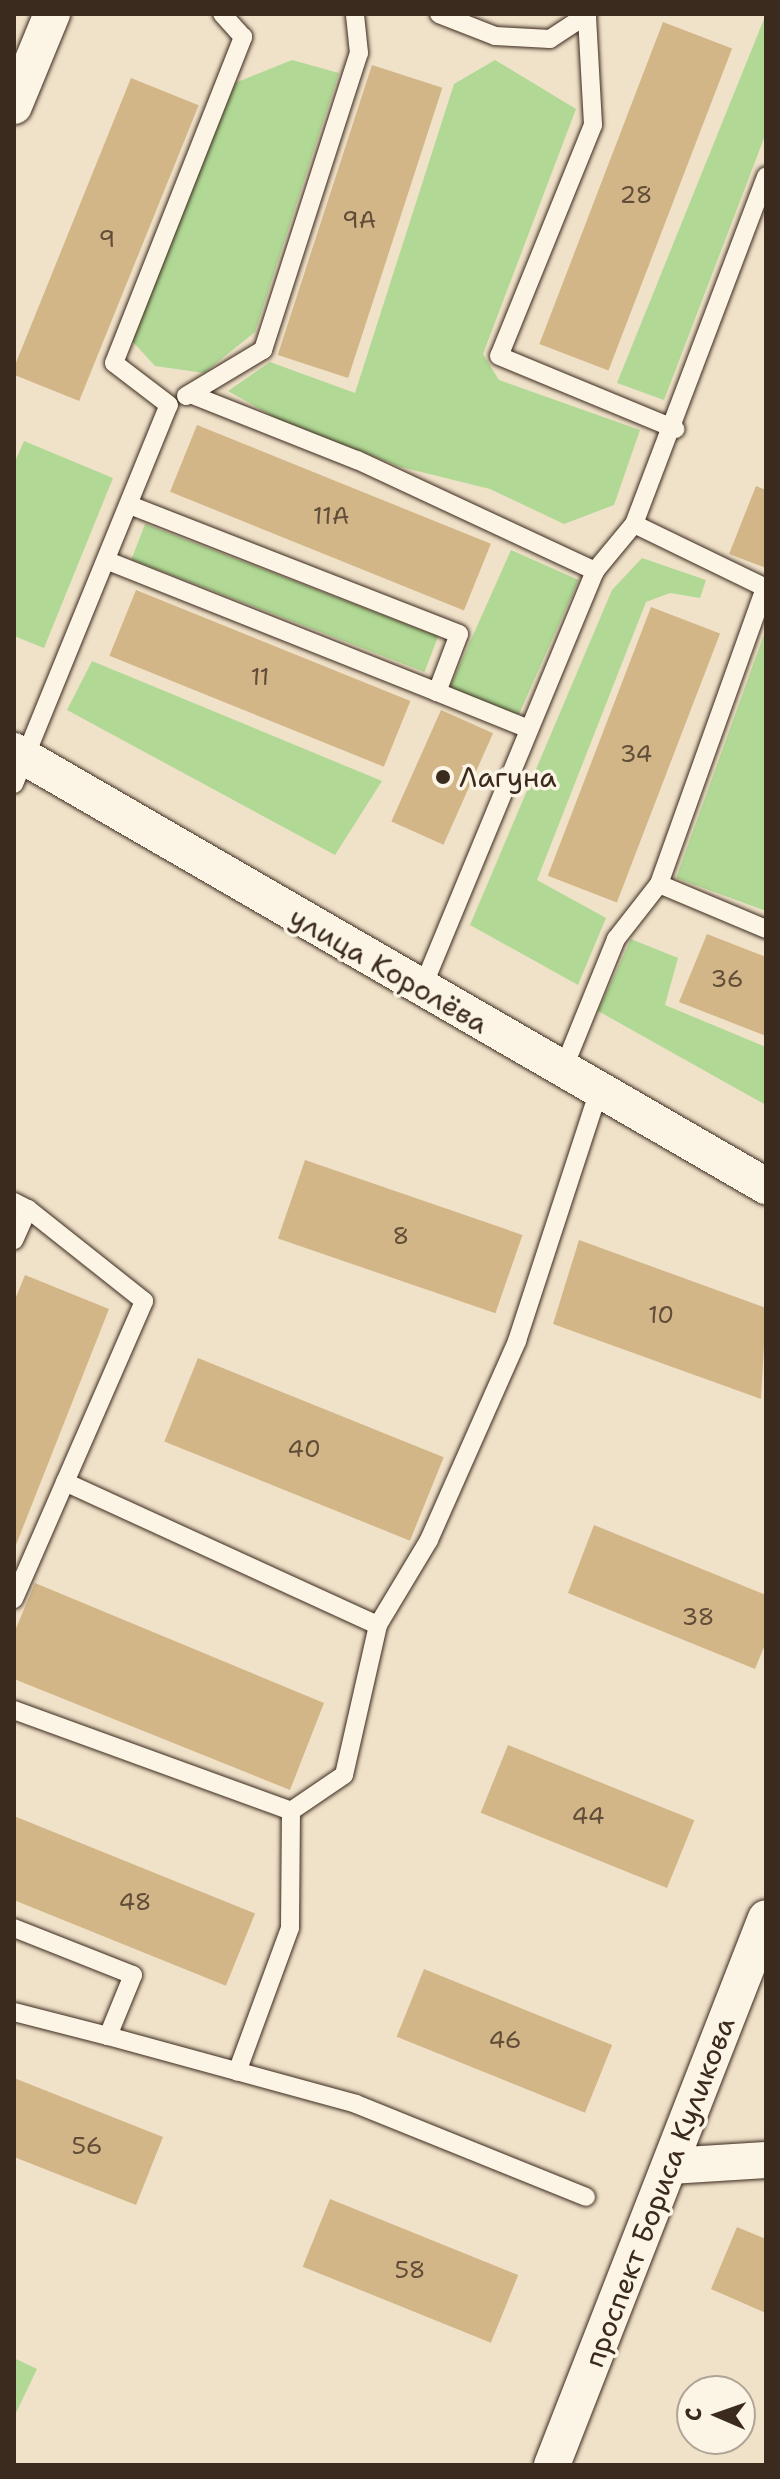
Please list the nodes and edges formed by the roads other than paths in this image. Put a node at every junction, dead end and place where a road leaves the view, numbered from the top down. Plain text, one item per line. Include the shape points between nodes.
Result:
1 (52, 14) edge
2 (222, 14) edge
3 (355, 14) edge
4 (439, 14) edge
5 (588, 15) edge
6 (15, 100) edge
7 (766, 176) edge
8 (190, 394) junction
9 (169, 405) junction
10 (675, 429) junction
11 (129, 505) junction
12 (634, 524) junction
13 (108, 561) junction
14 (595, 571) junction
15 (766, 588) edge
16 (437, 692) junction
17 (529, 729) junction
18 (17, 764) edge
19 (659, 884) junction
20 (766, 929) edge
21 (422, 989) junction
22 (562, 1072) junction
23 (598, 1093) junction
24 (766, 1186) edge
25 (21, 1206) edge
26 (14, 1240) edge
27 (65, 1482) junction
28 (14, 1599) edge
29 (378, 1625) junction
30 (14, 1710) edge
31 (291, 1811) junction
32 (766, 1918) edge
33 (14, 1928) edge
34 (14, 2012) edge
35 (108, 2036) junction
36 (237, 2072) junction
37 (766, 2160) edge
38 (670, 2166) junction
39 (586, 2197) dead end
40 (552, 2465) edge

1 - 6 street
2 - 9 lane via 243,37 114,363
3 - 8 lane via 359,53 263,350
4 - 5 lane via 495,36 550,39
5 - 10 lane via 593,125 499,356
7 - 10 lane
8 - 9 lane
8 - 14 lane via 371,466
9 - 11 lane
10 - 12 lane
11 - 13 lane
11 - 16 lane via 459,634
12 - 14 lane
12 - 15 lane
13 - 16 lane
13 - 18 lane
14 - 17 lane
15 - 19 lane
16 - 17 lane
17 - 21 lane
18 - 21 street, улица Королёва
19 - 20 lane
19 - 22 lane via 616,939
21 - 22 street, улица Королёва
22 - 23 street, улица Королёва
23 - 24 street, улица Королёва
23 - 29 lane via 517,1341 429,1540
25 - 26 lane
25 - 27 lane via 144,1301
27 - 28 lane
27 - 29 lane
29 - 31 lane via 344,1775
30 - 31 lane
31 - 36 lane via 290,1928
32 - 38 street, проспект Бориса Куликова
33 - 35 lane via 133,1975
34 - 35 lane
35 - 36 lane
36 - 39 lane via 356,2104
37 - 38 street
38 - 40 street, проспект Бориса Куликова

